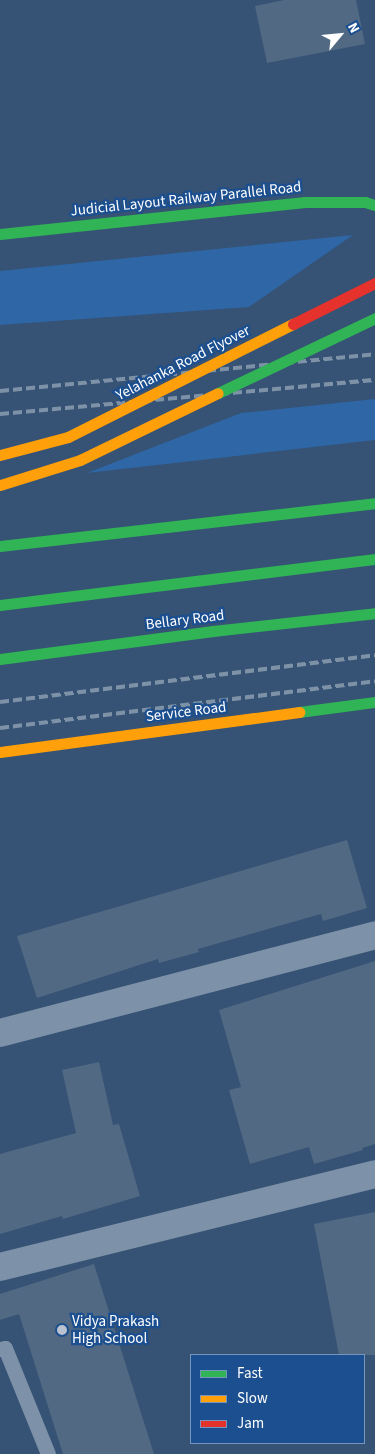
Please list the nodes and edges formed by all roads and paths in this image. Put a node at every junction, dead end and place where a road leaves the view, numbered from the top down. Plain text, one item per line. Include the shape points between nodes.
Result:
1 (375, 205) edge
2 (0, 234) edge
3 (375, 283) edge
4 (375, 318) edge
5 (0, 455) edge
6 (0, 484) edge
7 (375, 503) edge
8 (0, 546) edge
9 (375, 559) edge
10 (0, 605) edge
11 (375, 613) edge
12 (0, 660) edge
13 (375, 702) edge
14 (0, 752) edge
15 (375, 935) edge
16 (0, 1033) edge
17 (375, 1174) edge
18 (0, 1266) edge
19 (0, 1349) edge
20 (48, 1454) edge

1 - 2 main road, Judicial Layout Railway Parallel Road via 365,202 305,202
3 - 5 main road, Yelahanka Road Flyover, bridge via 68,437
4 - 6 main road, bridge via 80,460
7 - 8 main road
9 - 10 main road
11 - 12 main road, Bellary Road
13 - 14 main road, Service Road
15 - 16 street
17 - 18 street
19 - 20 lane via 5,1348

